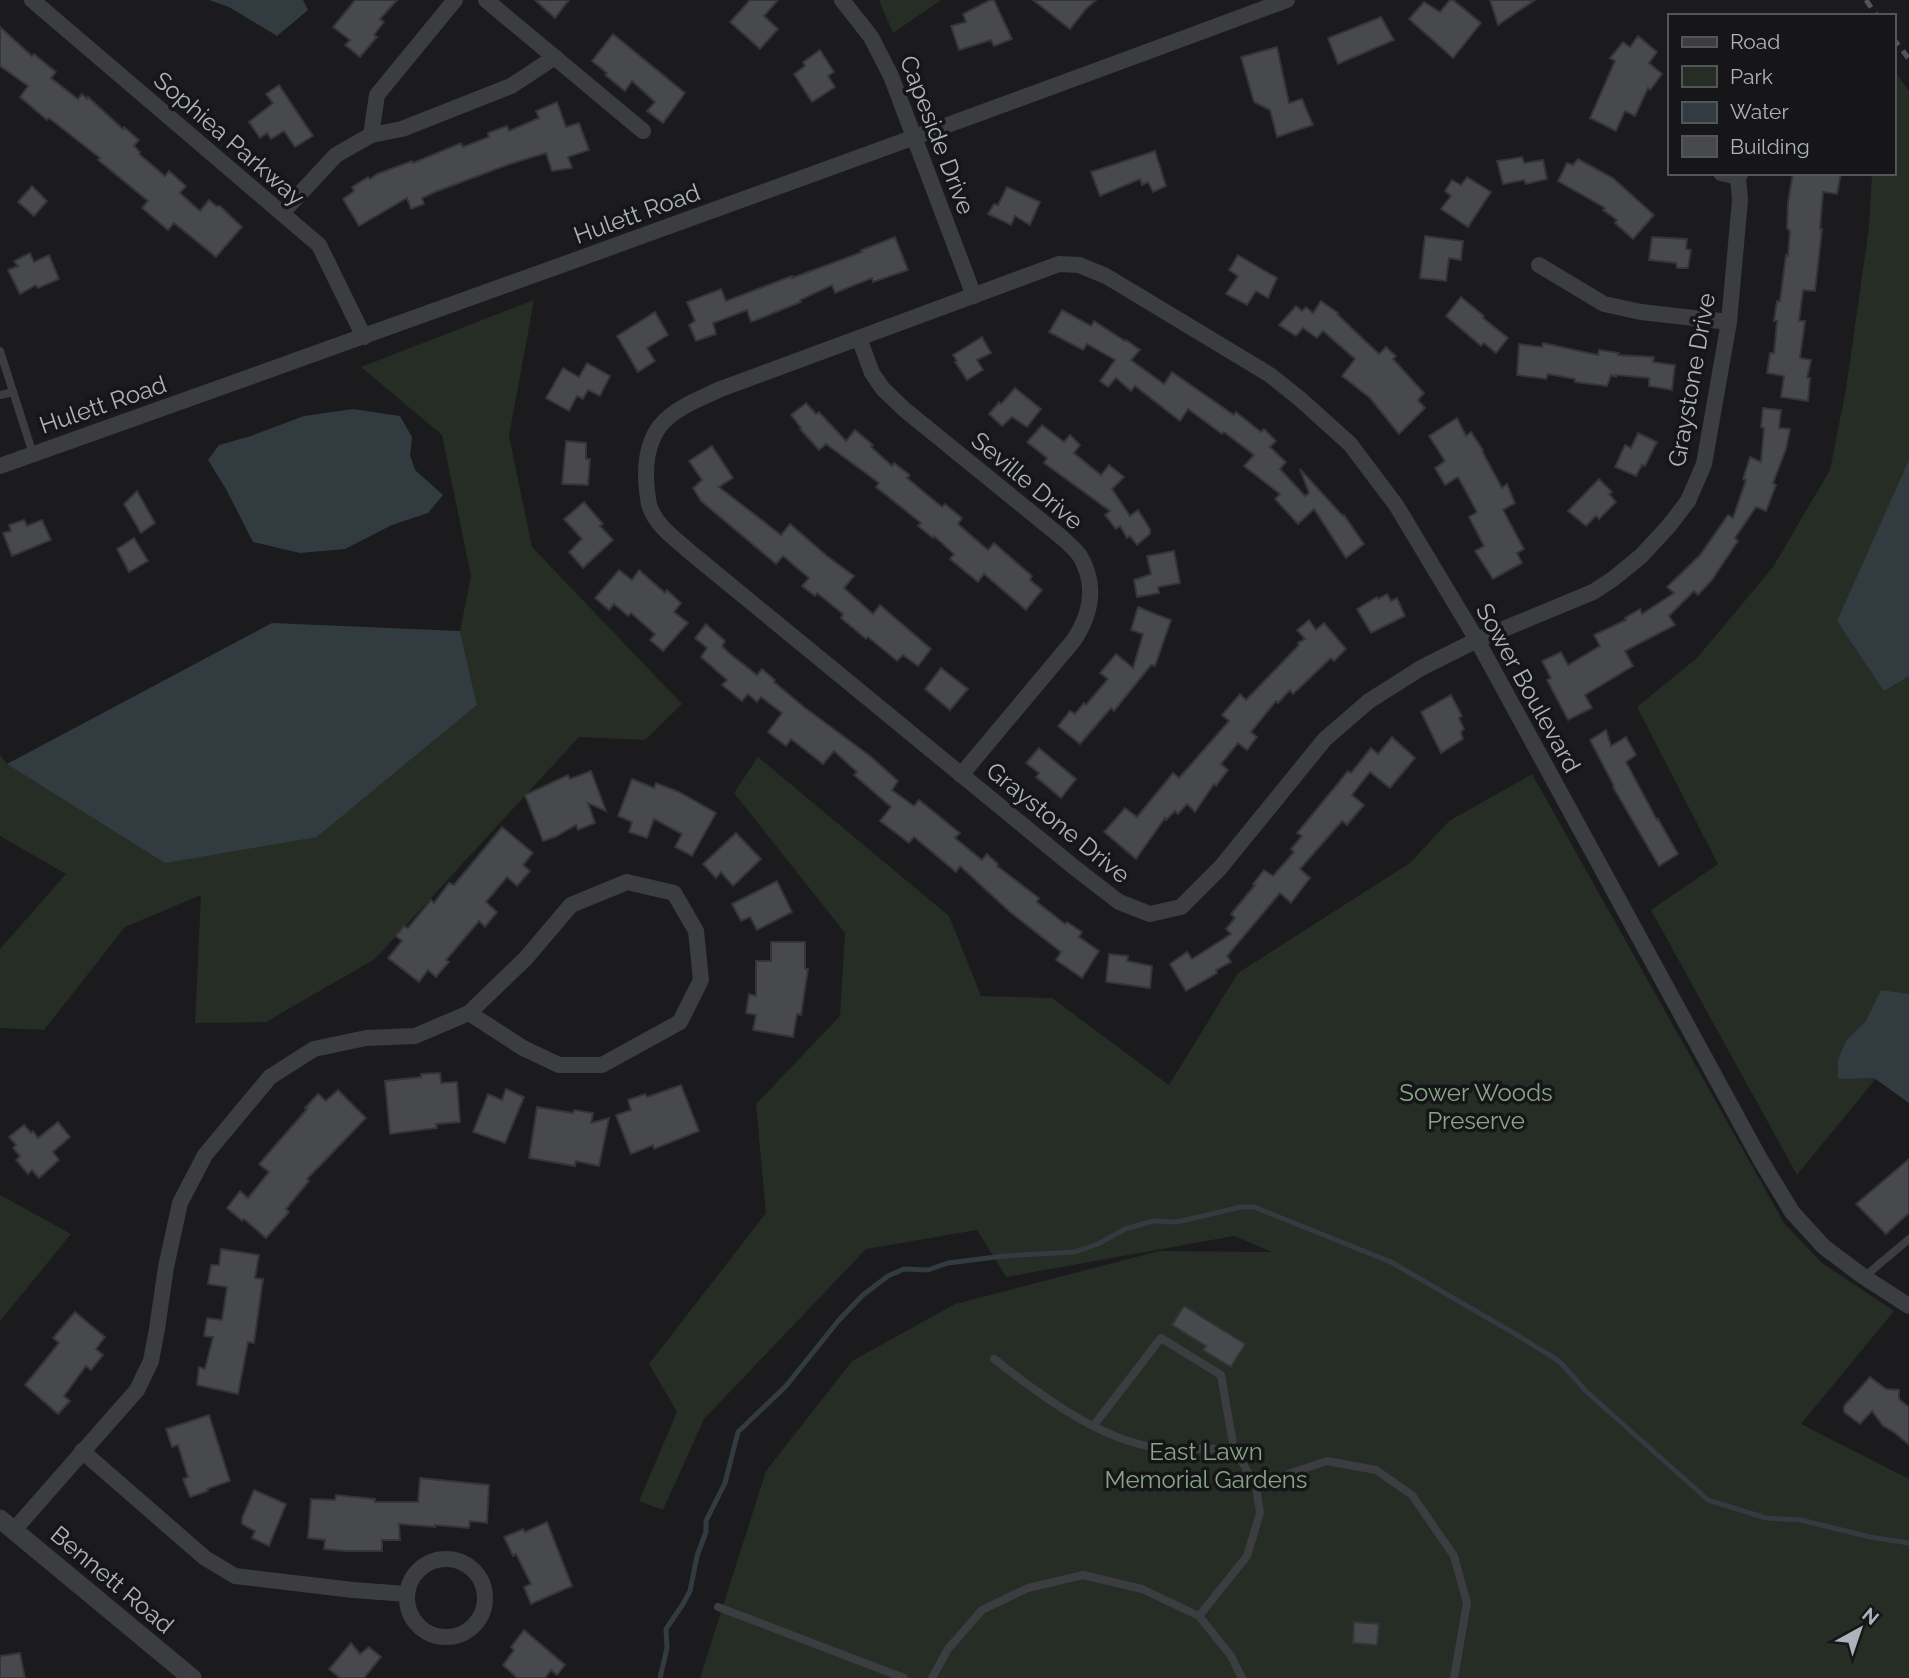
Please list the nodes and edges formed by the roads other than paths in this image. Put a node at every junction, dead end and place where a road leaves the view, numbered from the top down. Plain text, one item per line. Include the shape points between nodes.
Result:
1 (32, 0) edge
2 (455, 0) edge
3 (486, 0) edge
4 (842, 0) edge
5 (1287, 0) edge
6 (555, 57) junction
7 (643, 131) dead end
8 (371, 135) junction
9 (915, 138) junction
10 (1740, 175) edge
11 (282, 214) junction
12 (1539, 265) dead end
13 (974, 296) junction
14 (1729, 322) junction
15 (364, 337) junction
16 (859, 338) junction
17 (0, 351) edge
18 (13, 391) junction
19 (0, 396) edge
20 (33, 454) junction
21 (0, 466) edge
22 (1476, 640) junction
23 (961, 775) junction
24 (469, 1013) junction
25 (1909, 1239) edge
26 (1864, 1277) junction
27 (1909, 1306) edge
28 (994, 1359) dead end
29 (1094, 1425) junction
30 (1234, 1449) junction
31 (82, 1451) junction
32 (1255, 1485) junction
33 (7, 1524) edge
34 (407, 1594) junction
35 (718, 1607) dead end
36 (1199, 1616) junction
37 (192, 1678) edge
38 (904, 1678) edge
39 (932, 1678) edge
40 (1242, 1678) edge
41 (1454, 1678) edge

1 - 11 street, Sophiea Parkway
2 - 8 street via 377,95
3 - 6 street
4 - 9 street, Capeside Drive via 882,56
5 - 9 street, Hulett Road
6 - 7 street
6 - 8 street via 511,86 402,129
8 - 11 street via 336,155
9 - 13 street, Capeside Drive
9 - 15 street, Hulett Road
10 - 14 street, Graystone Drive
11 - 15 street, Sophiea Parkway via 319,245
12 - 14 street via 1604,304
13 - 16 street, Graystone Drive
13 - 22 street, Sower Boulevard via 1059,264 1079,265 1106,276 1270,375 1350,444 1396,505
14 - 22 street, Graystone Drive via 1704,464 1688,501 1668,527 1641,556 1593,592
15 - 20 street, Hulett Road
16 - 23 street, Seville Drive via 883,389 1060,536 1079,555 1091,590 1085,623 1074,640
16 - 23 street, Graystone Drive via 718,390 668,416 647,453 650,508 661,526 690,552
17 - 18 lane
18 - 19 lane
18 - 20 lane
20 - 21 street, Hulett Road
22 - 23 street, Graystone Drive via 1368,701 1325,739 1220,868 1181,907 1150,915 1119,902
22 - 26 street, Sower Boulevard via 1792,1212 1824,1247
24 - 24 street via 526,958 570,905 627,881 674,893 696,930 701,980 680,1022 602,1065 559,1065
24 - 31 street via 415,1036 366,1038 314,1049 270,1077 205,1155 186,1191 166,1267 151,1361 137,1390
25 - 26 lane
26 - 27 street, Sower Boulevard
28 - 29 lane via 1045,1398
29 - 30 lane via 1112,1436 1153,1447
29 - 30 lane via 1161,1338 1221,1375
30 - 32 lane
31 - 33 street
31 - 34 street via 205,1558 235,1576
32 - 36 lane via 1260,1513 1247,1556
32 - 41 lane via 1327,1461 1376,1469 1412,1495 1454,1556 1466,1603
33 - 37 street, Bennett Road
34 - 34 street via 412,1618 430,1635 442,1638 469,1631 485,1609 483,1582 475,1571 452,1559 428,1563 410,1581
35 - 38 lane
36 - 39 lane via 1142,1589 1083,1575 1028,1588 982,1610 948,1649
36 - 40 lane

